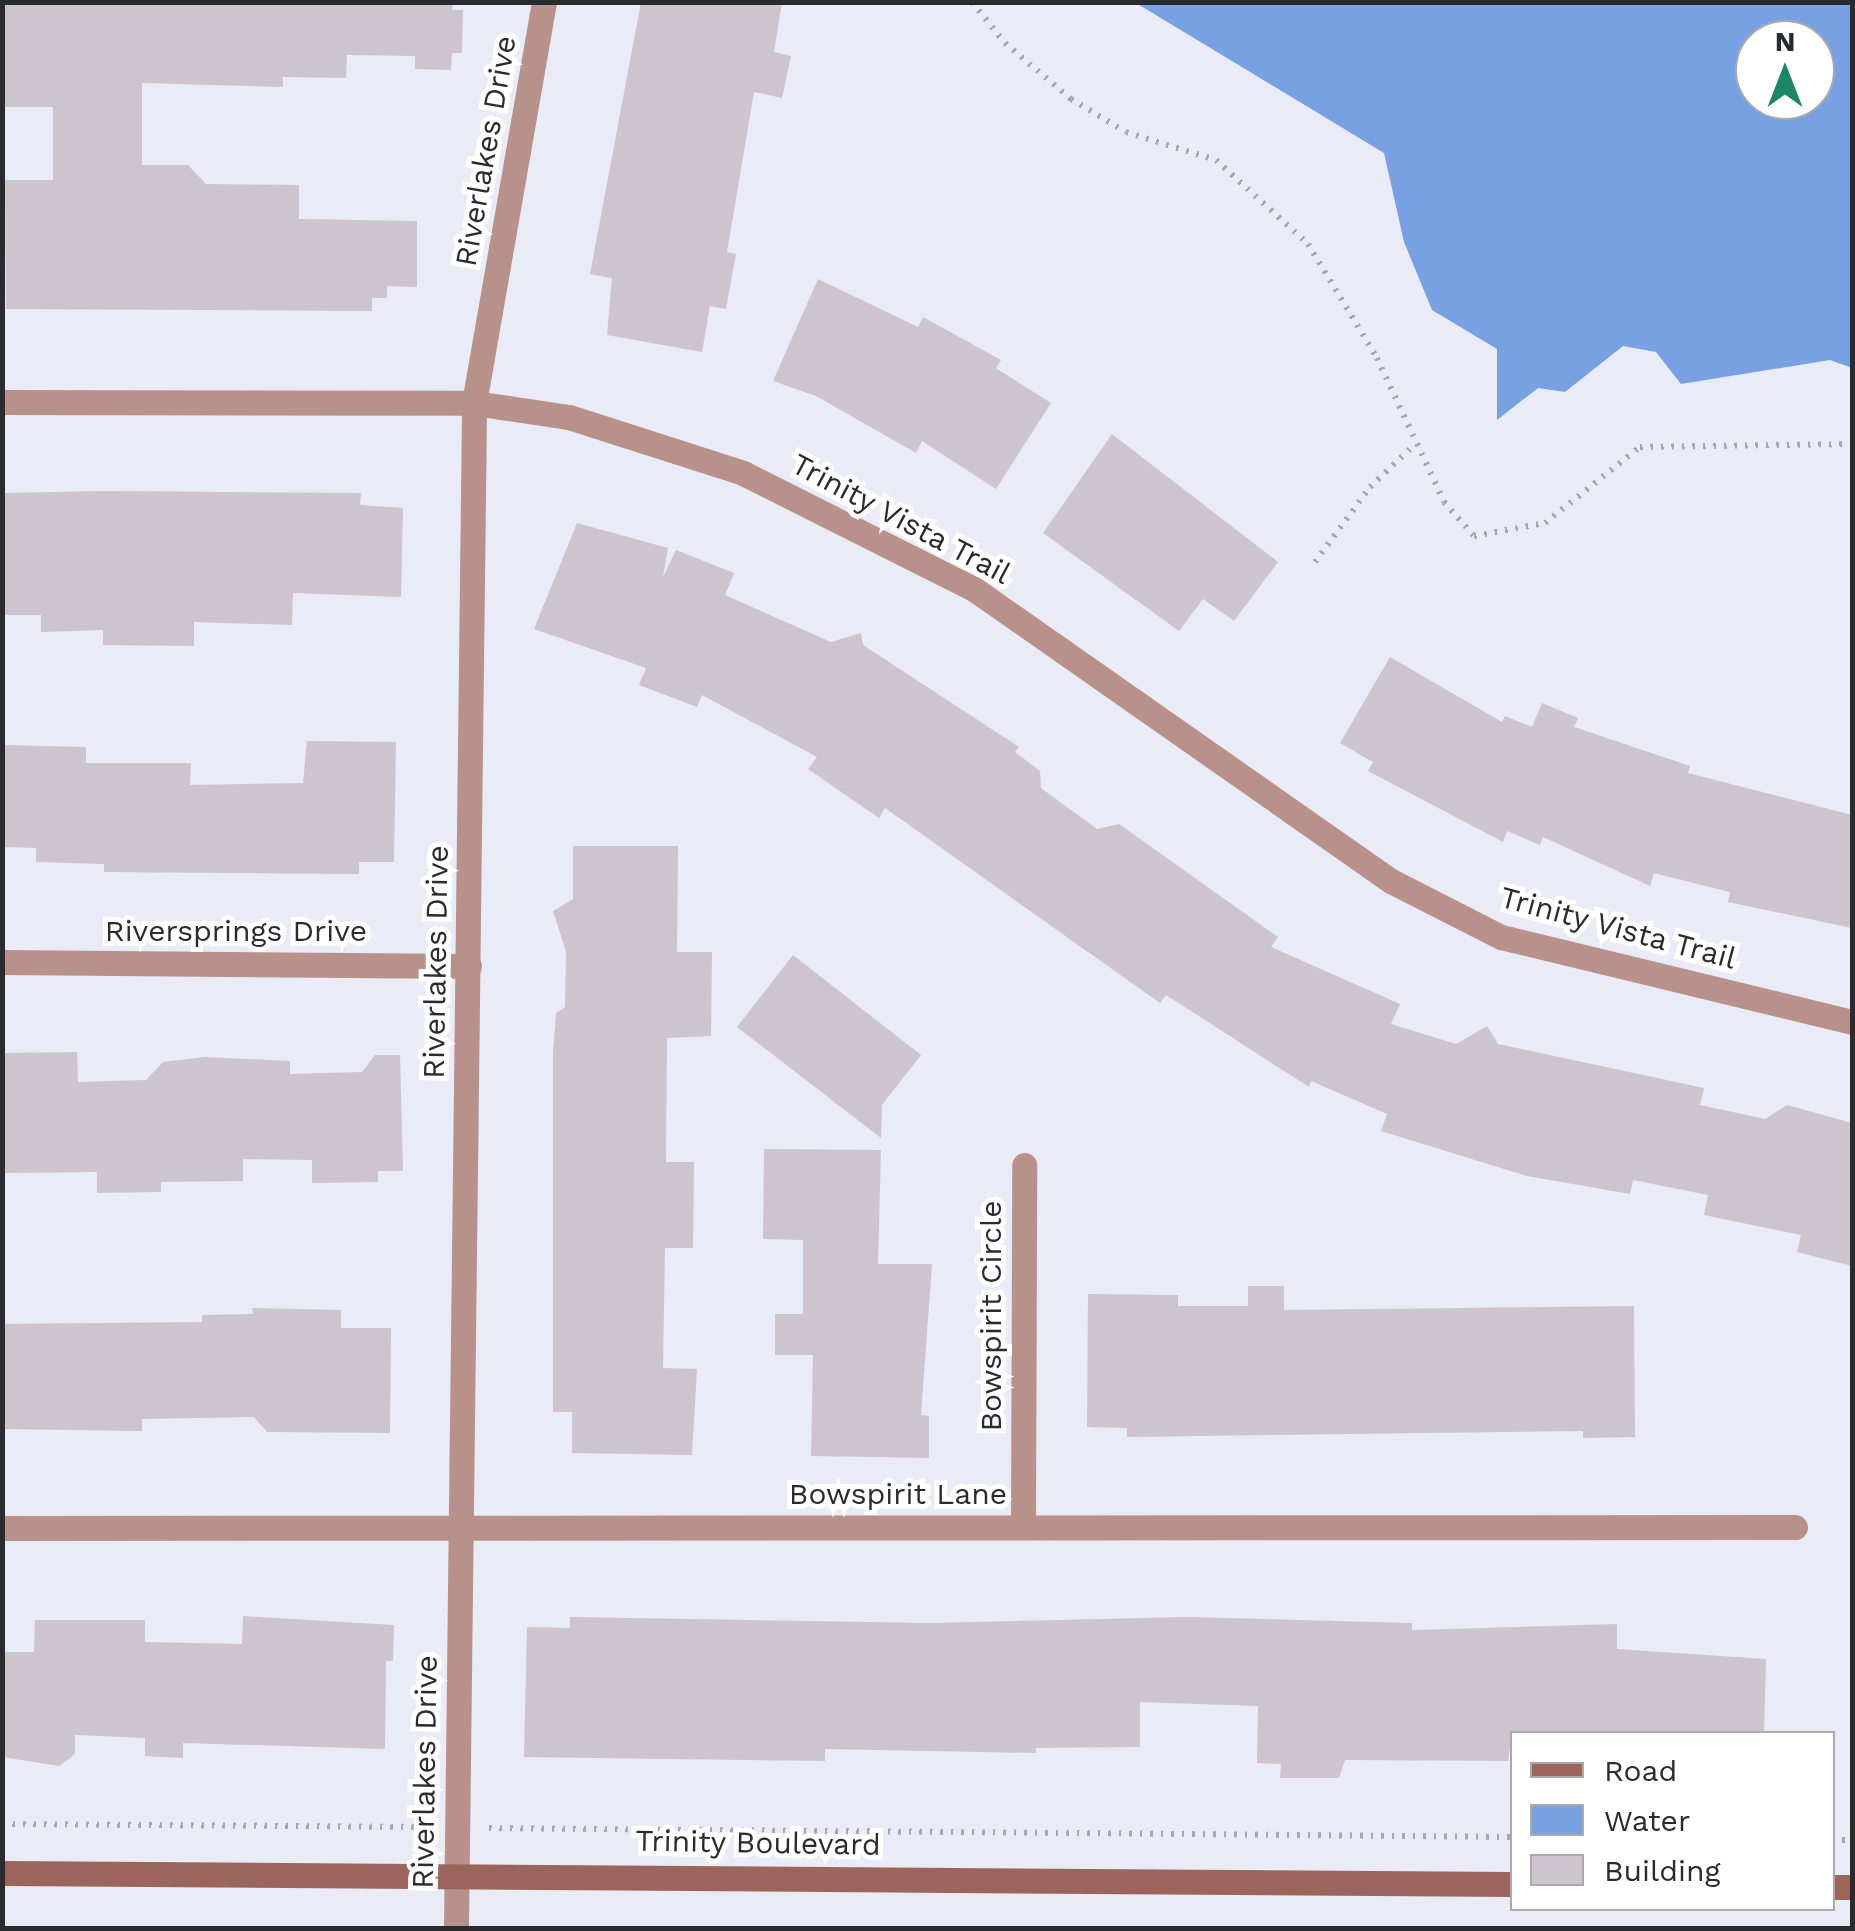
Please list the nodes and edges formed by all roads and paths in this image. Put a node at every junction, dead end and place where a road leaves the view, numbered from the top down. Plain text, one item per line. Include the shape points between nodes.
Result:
1 (544, 2) edge
2 (972, 2) edge
3 (2, 402) edge
4 (474, 403) junction
5 (1852, 444) edge
6 (1413, 446) junction
7 (1316, 562) dead end
8 (2, 962) edge
9 (469, 966) junction
10 (1852, 1022) edge
11 (1024, 1165) dead end
12 (1023, 1526) junction
13 (2, 1528) edge
14 (1795, 1528) dead end
15 (462, 1530) junction
16 (2, 1824) edge
17 (415, 1827) dead end
18 (503, 1828) dead end
19 (1510, 1837) edge
20 (2, 1873) edge
21 (456, 1873) junction
22 (1510, 1884) edge
23 (456, 1928) edge

1 - 4 street, Riverlakes Drive
2 - 6 path via 1004,43 1071,99 1126,132 1216,160 1308,244 1377,358
3 - 4 street, Trinity Vista Trail
4 - 9 street, Riverlakes Drive
4 - 10 street, Trinity Vista Trail via 568,417 743,473 974,589 1391,881 1501,937
5 - 6 path via 1640,446 1544,523 1487,538 1460,524
6 - 7 path via 1370,486
8 - 9 street, Riversprings Drive
9 - 15 street, Riverlakes Drive
11 - 12 street, Bowspirit Circle
12 - 14 street, Bowspirit Lane
12 - 15 street, Bowspirit Lane
13 - 15 street, Bowspirit Lane
15 - 21 street, Riverlakes Drive
16 - 17 path
18 - 19 path
20 - 21 main road, Trinity Boulevard
21 - 22 main road, Trinity Boulevard
21 - 23 street, Riverlakes Drive

